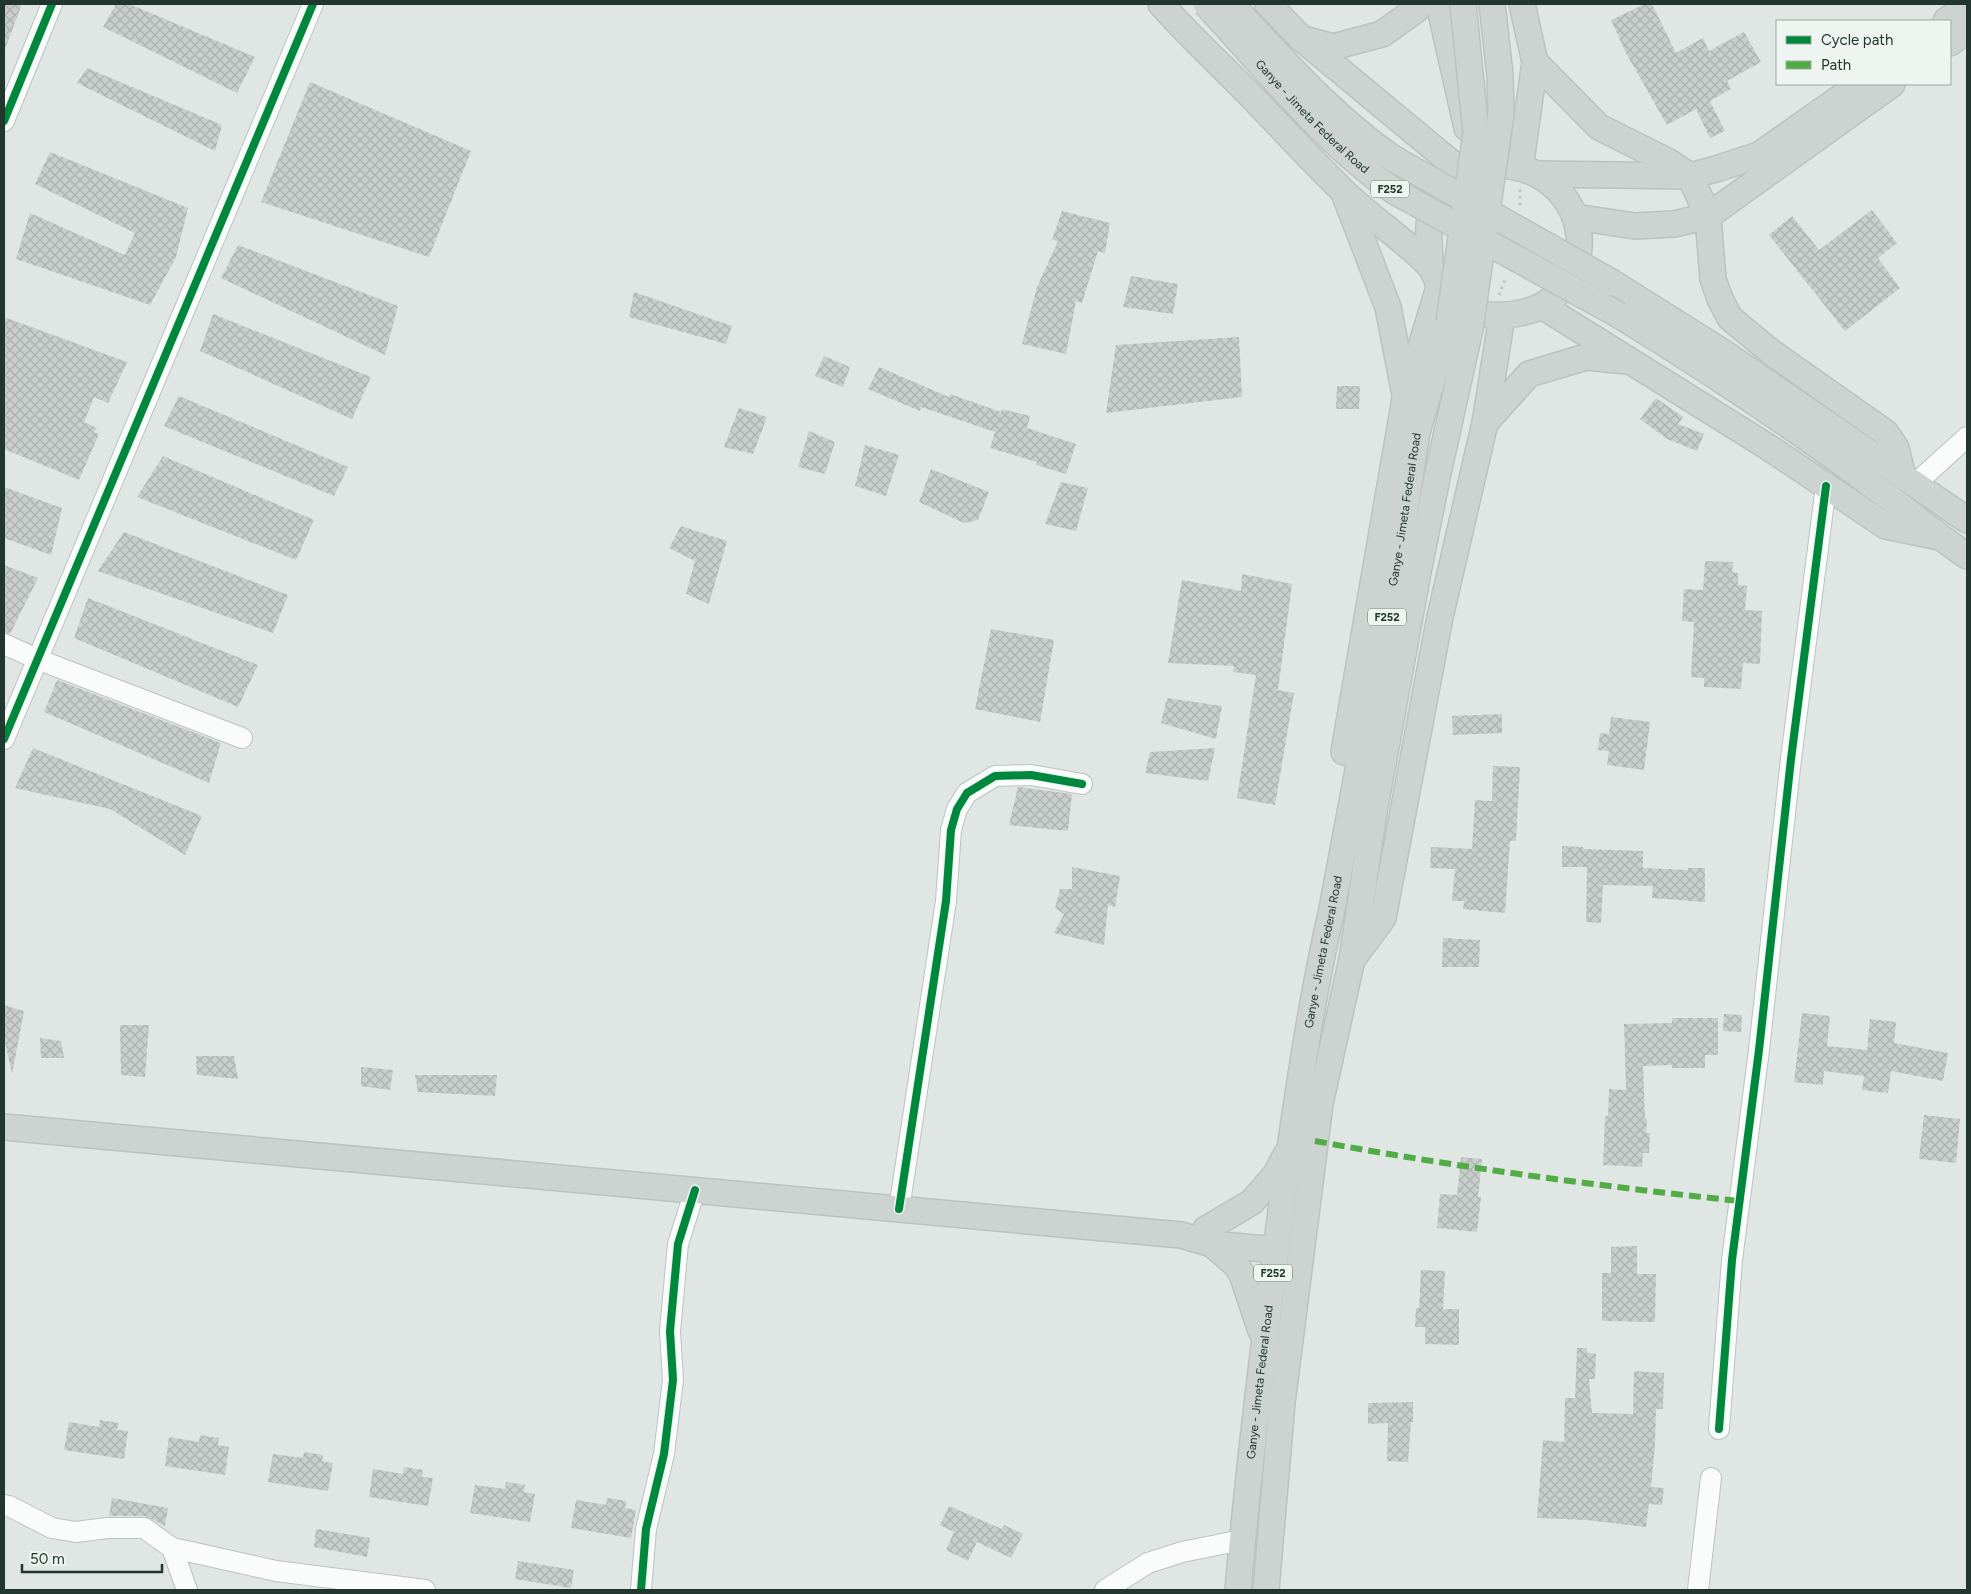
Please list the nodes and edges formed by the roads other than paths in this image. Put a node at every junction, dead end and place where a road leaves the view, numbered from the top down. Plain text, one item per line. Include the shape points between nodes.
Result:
1 (52, 4) edge
2 (313, 4) edge
3 (1161, 4) edge
4 (1206, 4) edge
5 (1231, 4) edge
6 (1268, 4) edge
7 (1418, 4) edge
8 (1439, 4) edge
9 (1463, 4) edge
10 (1492, 4) edge
11 (1522, 4) edge
12 (1967, 6) edge
13 (1947, 20) edge
14 (1967, 30) edge
15 (1302, 39) junction
16 (1951, 42) edge
17 (1536, 62) junction
18 (1859, 85) edge
19 (1891, 85) edge
20 (4, 121) edge
21 (1529, 171) junction
22 (1471, 172) junction
23 (1690, 176) junction
24 (1343, 190) junction
25 (1708, 216) junction
26 (1575, 217) junction
27 (1435, 275) junction
28 (1542, 306) junction
29 (1502, 316) junction
30 (1460, 325) junction
31 (1635, 362) junction
32 (1406, 400) junction
33 (1484, 423) junction
34 (1967, 437) edge
35 (1909, 481) junction
36 (1826, 486) junction
37 (1967, 520) edge
38 (1939, 537) junction
39 (1967, 556) edge
40 (4, 644) edge
41 (37, 659) junction
42 (242, 738) dead end
43 (4, 739) edge
44 (1082, 784) dead end
45 (1321, 957) junction
46 (1352, 960) junction
47 (4, 1127) edge
48 (1290, 1146) junction
49 (695, 1190) junction
50 (899, 1209) junction
51 (1209, 1236) junction
52 (1277, 1243) junction
53 (1264, 1340) junction
54 (1719, 1429) dead end
55 (1711, 1478) dead end
56 (4, 1505) edge
57 (1242, 1540) junction
58 (172, 1548) junction
59 (187, 1590) edge
60 (425, 1590) edge
61 (641, 1590) edge
62 (1105, 1590) edge
63 (1238, 1590) edge
64 (1266, 1590) edge
65 (1698, 1590) edge

1 - 20 street
2 - 41 street
3 - 24 main road
4 - 38 main road, Ganye - Jimeta Federal Road / F252, bridge via 1368,174 1394,192 1619,315 1722,380 1876,488
5 - 35 main road, Ganye - Jimeta Federal Road / F252, bridge via 1330,107 1394,160 1613,283 1721,351
6 - 15 main road
7 - 15 main road via 1417,9 1382,34 1333,47
8 - 22 main road
9 - 30 main road, bridge via 1476,133
10 - 30 main road, bridge via 1501,114
11 - 17 main road
12 - 13 main road
14 - 16 main road
15 - 22 main road
17 - 21 main road
17 - 23 main road via 1599,127
18 - 23 main road via 1758,155
19 - 25 main road
21 - 22 main road via 1506,165
21 - 23 main road
21 - 26 main road via 1554,185
22 - 27 main road via 1444,193 1430,217
23 - 25 main road
24 - 27 main road
24 - 32 main road via 1388,307
25 - 26 main road via 1674,224 1635,226
25 - 35 main road via 1713,279 1730,318 1770,352 1886,433 1896,448
26 - 28 main road via 1579,243 1574,269 1564,287
27 - 29 main road via 1454,300 1471,310
27 - 32 main road
28 - 29 main road
28 - 31 main road
29 - 33 main road
30 - 45 main road, Ganye - Jimeta Federal Road / F252 via 1417,432 1396,568
30 - 46 main road, Ganye - Jimeta Federal Road / F252 via 1438,473 1374,812
31 - 33 main road via 1586,357 1529,374
31 - 36 main road
32 - 45 main road via 1320,895
33 - 46 main road via 1440,617 1383,918
34 - 35 street
35 - 37 main road, Ganye - Jimeta Federal Road
36 - 38 main road via 1886,526
36 - 54 street via 1732,1260
38 - 39 main road, Ganye - Jimeta Federal Road
40 - 41 street
41 - 42 street
41 - 43 street
44 - 50 street via 1031,775 995,776 967,793 957,809 951,830 946,901
45 - 48 main road, Ganye - Jimeta Federal Road / F252
46 - 64 main road, Ganye - Jimeta Federal Road / F252 via 1320,1104 1283,1394
47 - 49 main road
48 - 51 main road via 1276,1174 1252,1202
48 - 52 main road, Ganye - Jimeta Federal Road / F252
49 - 50 main road
49 - 61 street via 678,1244 670,1331 673,1380 664,1454 646,1529
50 - 51 main road
51 - 52 main road via 1261,1232
51 - 53 main road via 1242,1274
52 - 53 main road, Ganye - Jimeta Federal Road / F252
53 - 57 main road, Ganye - Jimeta Federal Road / F252
55 - 65 street
56 - 58 street via 52,1528 76,1532 144,1528
57 - 62 street via 1182,1552 1148,1563
57 - 63 main road, Ganye - Jimeta Federal Road / F252
58 - 59 street
58 - 60 street via 276,1571

